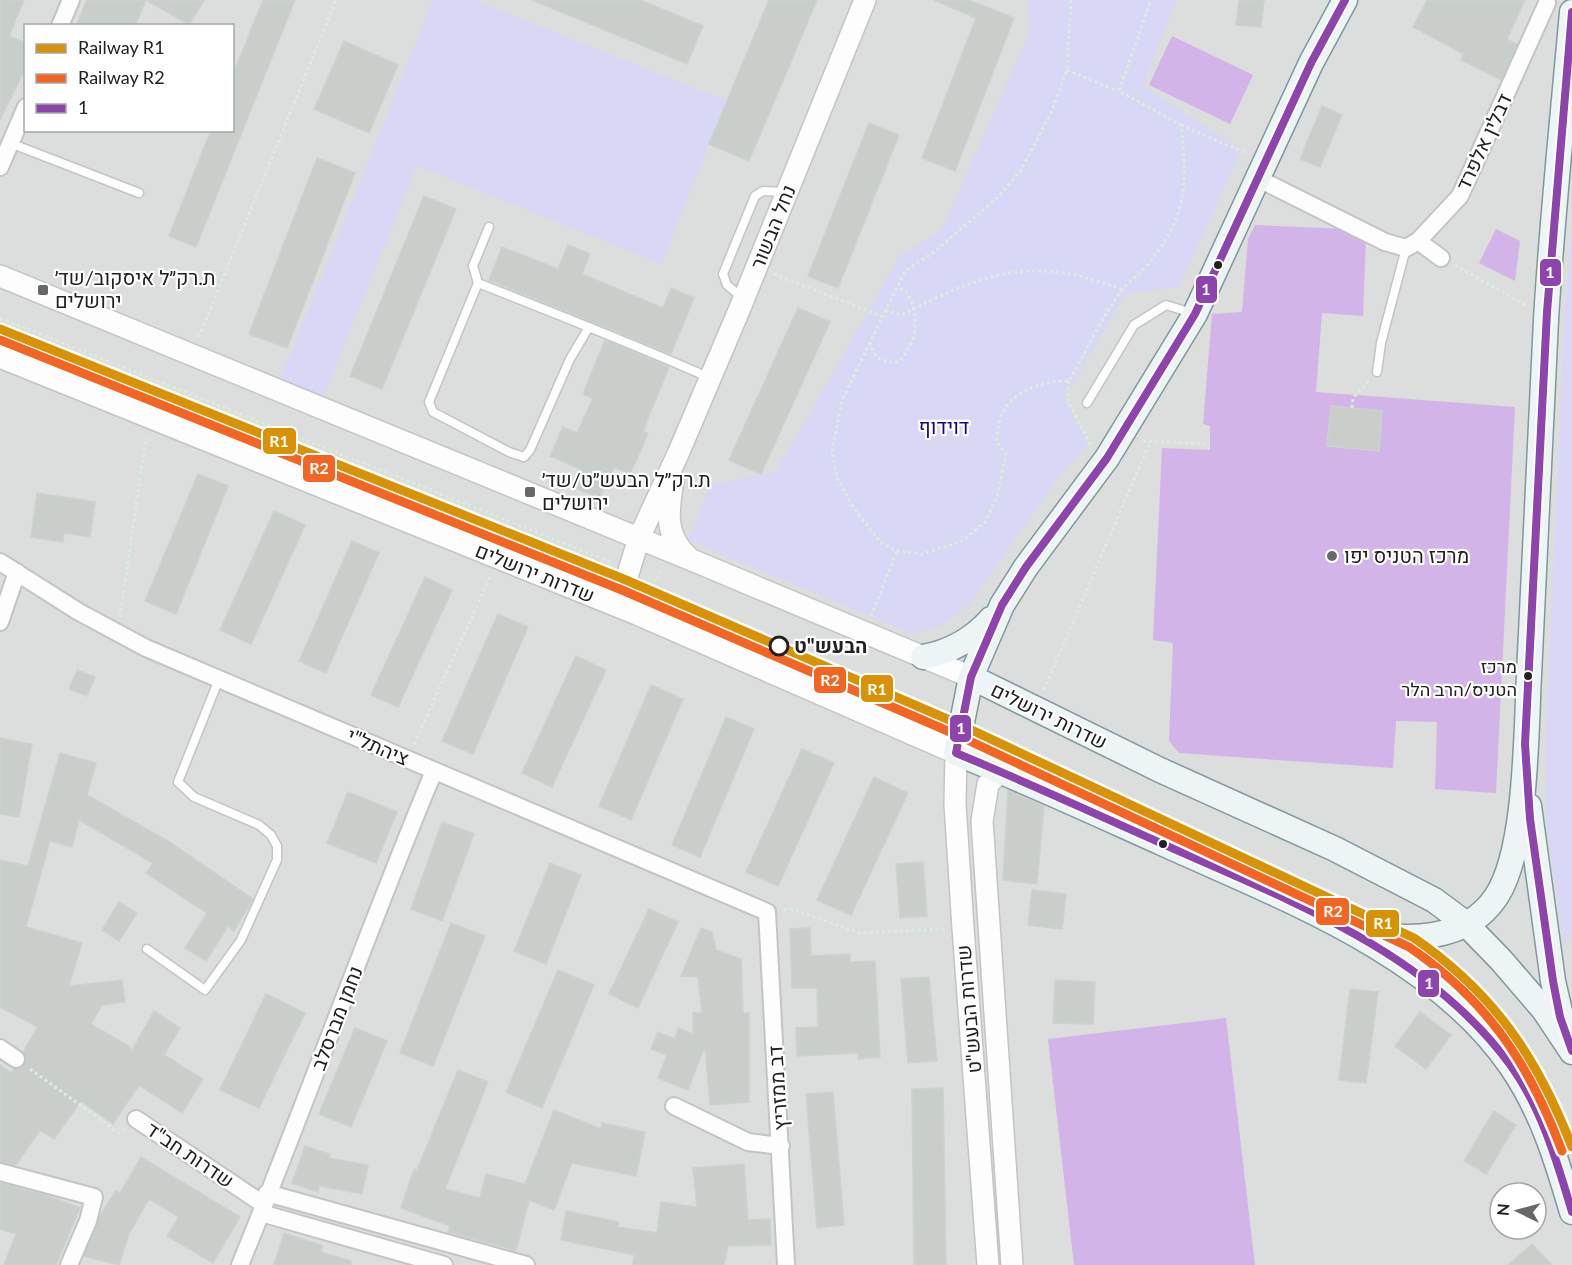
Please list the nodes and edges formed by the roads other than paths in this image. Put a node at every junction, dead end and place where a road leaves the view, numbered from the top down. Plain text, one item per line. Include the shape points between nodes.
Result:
1 (71, 0) edge
2 (865, 0) edge
3 (1345, 0) edge
4 (1547, 3) dead end
5 (1572, 12) edge
6 (61, 24) edge
7 (24, 112) edge
8 (10, 143) junction
9 (0, 167) edge
10 (1263, 171) junction
11 (787, 192) junction
12 (139, 193) dead end
13 (489, 226) dead end
14 (1412, 244) junction
15 (1441, 258) road end
16 (0, 276) edge
17 (478, 283) junction
18 (744, 299) junction
19 (1195, 314) junction
20 (589, 327) junction
21 (0, 357) edge
22 (1377, 372) road end
23 (711, 378) junction
24 (1087, 403) dead end
25 (678, 454) junction
26 (639, 538) junction
27 (0, 562) edge
28 (699, 563) junction
29 (17, 572) junction
30 (1002, 605) junction
31 (637, 614) junction
32 (0, 622) edge
33 (923, 657) junction
34 (971, 677) junction
35 (219, 680) junction
36 (1525, 744) junction
37 (956, 753) junction
38 (434, 771) junction
39 (1001, 771) junction
40 (767, 912) joint
41 (1465, 923) junction
42 (1347, 931) junction
43 (147, 949) dead end
44 (0, 1048) edge
45 (1572, 1051) edge
46 (16, 1059) road end
47 (674, 1106) dead end
48 (136, 1119) road end
49 (782, 1146) junction
50 (0, 1172) edge
51 (264, 1203) junction
52 (1572, 1212) edge
53 (69, 1265) edge
54 (240, 1265) edge
55 (444, 1265) edge
56 (526, 1265) edge
57 (786, 1265) edge
58 (988, 1265) edge
59 (1012, 1265) edge

1 - 6 street
2 - 11 street, נחל הבשור
3 - 10 main road via 1311,63
4 - 14 street, דבלין אלפרד via 1460,196
5 - 36 main road via 1547,312
7 - 8 street
8 - 9 street
8 - 12 lane
10 - 14 street via 1385,242
10 - 19 main road
11 - 18 street, נחל הבשור
11 - 18 lane via 758,193 728,262 724,280
13 - 17 lane via 473,267
14 - 15 street
14 - 22 lane via 1381,343
16 - 26 street, שדרות ירושלים
17 - 20 lane
17 - 20 lane via 429,408 508,452 524,457 530,450 570,359
18 - 23 street, נחל הבשור
19 - 24 lane via 1166,305 1134,325
19 - 30 main road via 1121,437
20 - 23 lane
21 - 31 street, שדרות ירושלים
23 - 25 street, נחל הבשור
25 - 26 street, נחל הבשור
25 - 28 street, נחל הבשור via 669,526 676,546
26 - 28 street, שדרות ירושלים
26 - 31 street, נחל הבשור via 629,569 628,597
27 - 29 street, ציהתל"י
28 - 33 street, שדרות ירושלים
29 - 32 street
29 - 35 street, ציהתל"י via 118,633
30 - 33 main road via 965,642
30 - 34 main road
31 - 37 street, שדרות ירושלים
33 - 34 street, שדרות ירושלים
34 - 37 main road
34 - 41 main road, שדרות ירושלים via 1390,876 1434,900
35 - 38 street, ציהתל"י
35 - 43 lane via 178,783 194,797 259,825 277,846 277,860 241,940 205,990
36 - 41 main road via 1518,822 1504,881 1490,905
36 - 45 main road via 1530,819 1553,981
37 - 39 main road, שדרות ירושלים
37 - 58 street, שדרות הבעש"ט via 955,804
38 - 40 street, ציהתל"י
38 - 51 street, נחמן מברסלב via 390,874
39 - 42 main road, שדרות ירושלים
39 - 59 street, שדרות הבעש"ט via 988,784 982,821
40 - 49 street, דב ממזריץ
41 - 42 main road via 1428,937
41 - 45 main road, שדרות ירושלים via 1544,1010
42 - 52 main road, שדרות ירושלים via 1436,987 1511,1066 1544,1125
44 - 46 street
47 - 49 street via 748,1142
48 - 51 street, שדרות חב"ד
49 - 57 street, דב ממזריץ
50 - 53 street via 94,1197
51 - 54 street, נחמן מברסלב
51 - 55 street, שדרות חב"ד
51 - 56 street, שדרות חב"ד

